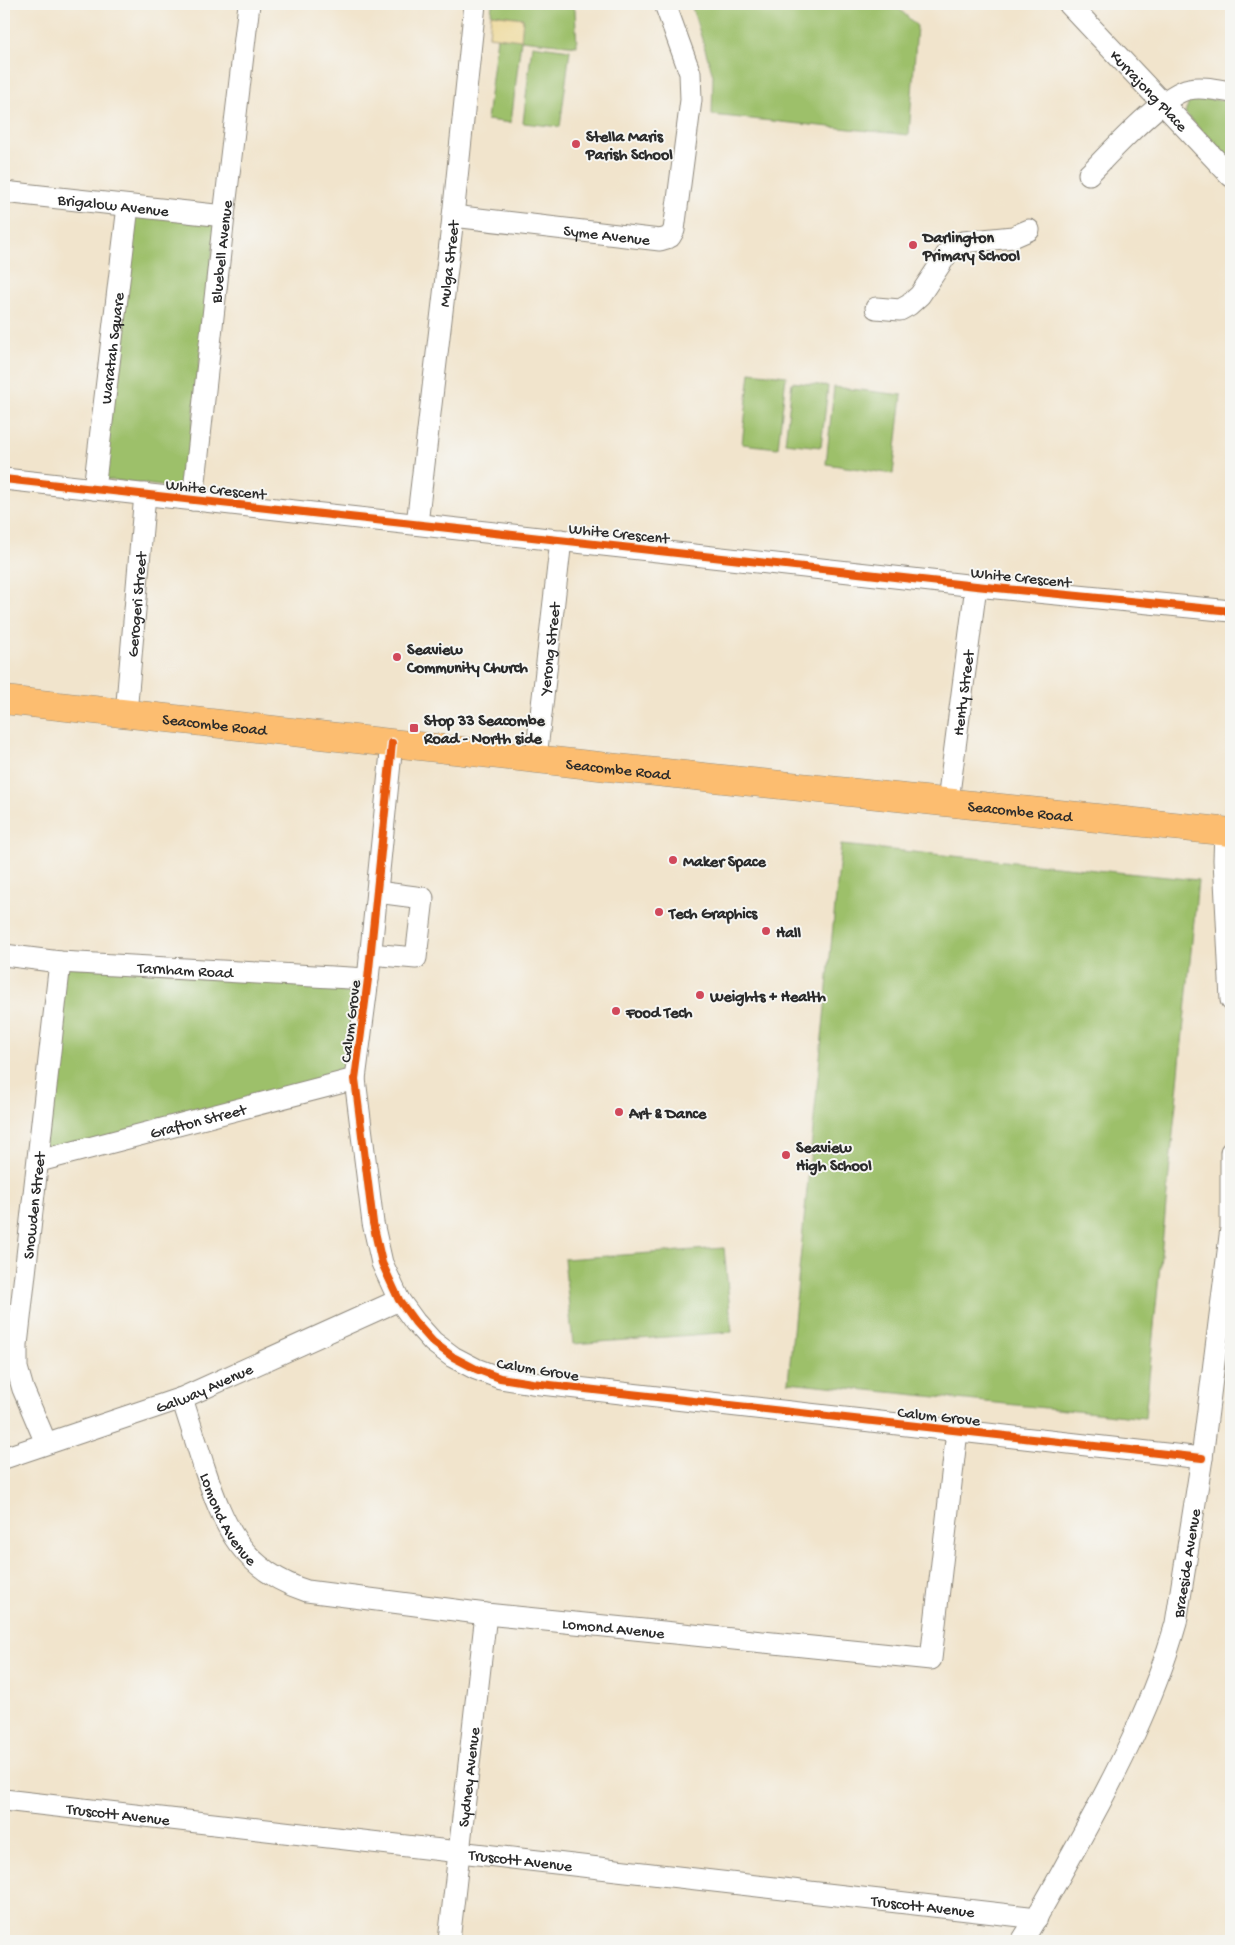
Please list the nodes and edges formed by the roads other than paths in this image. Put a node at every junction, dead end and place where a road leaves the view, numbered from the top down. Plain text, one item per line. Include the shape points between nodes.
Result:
1 (249, 4) edge
2 (474, 4) edge
3 (666, 4) edge
4 (1069, 4) edge
5 (1231, 92) edge
6 (1162, 102) junction
7 (1089, 174) dead end
8 (1231, 176) edge
9 (4, 192) edge
10 (128, 206) junction
11 (224, 216) junction
12 (453, 216) junction
13 (1029, 230) dead end
14 (876, 308) dead end
15 (4, 479) edge
16 (94, 489) junction
17 (145, 494) junction
18 (193, 500) junction
19 (417, 524) junction
20 (561, 540) junction
21 (976, 586) junction
22 (1231, 611) edge
23 (4, 700) edge
24 (126, 714) junction
25 (392, 743) junction
26 (536, 758) junction
27 (948, 801) junction
28 (1228, 832) edge
29 (377, 892) junction
30 (370, 954) junction
31 (4, 955) edge
32 (60, 962) junction
33 (368, 979) junction
34 (1231, 1000) edge
35 (355, 1079) junction
36 (1231, 1152) edge
37 (39, 1161) junction
38 (398, 1300) junction
39 (182, 1398) junction
40 (957, 1431) junction
41 (46, 1443) junction
42 (4, 1458) edge
43 (1202, 1458) junction
44 (486, 1614) junction
45 (4, 1800) edge
46 (459, 1852) junction
47 (1037, 1918) junction
48 (449, 1941) edge
49 (1022, 1941) edge

1 - 11 street, Bluebell Avenue
2 - 12 street, Mulga Street
3 - 12 street, Syme Avenue via 690,73 674,230 670,237 660,240
4 - 6 street, Kurrajong Place
5 - 6 street via 1189,88
6 - 7 street
6 - 8 street, Kurrajong Place
9 - 10 street, Brigalow Avenue
10 - 11 street, Brigalow Avenue
10 - 16 street, Waratah Square
11 - 18 street, Bluebell Avenue
12 - 19 street, Mulga Street
13 - 14 street via 1013,237 963,242 949,251 909,306 900,310
15 - 16 street, White Crescent
16 - 17 street, White Crescent
17 - 18 street, White Crescent
17 - 24 street, Gerogeri Street
18 - 19 street, White Crescent
19 - 20 street, White Crescent
20 - 21 street, White Crescent
20 - 26 street, Yerong Street
21 - 22 street, White Crescent
21 - 27 street, Henty Street
23 - 24 main road, Seacombe Road
24 - 25 main road, Seacombe Road
25 - 26 main road, Seacombe Road
25 - 29 street, Calum Grove
26 - 27 main road, Seacombe Road
27 - 28 main road, Seacombe Road
28 - 34 street via 1224,860
29 - 30 street, Calum Grove
29 - 30 street via 422,898 416,958
30 - 33 street, Calum Grove
31 - 32 street, Tarnham Road
32 - 33 street, Tarnham Road
32 - 37 street, Snowden Street
33 - 35 street, Calum Grove
35 - 37 street, Grafton Street
35 - 38 street, Calum Grove via 372,1223 382,1263
36 - 43 street, Braeside Avenue via 1231,1228
37 - 41 street, Snowden Street via 17,1368
38 - 39 street, Galway Avenue
38 - 40 street, Calum Grove via 433,1342 453,1357 500,1378
39 - 41 street, Galway Avenue
39 - 44 street, Lomond Avenue via 224,1522 240,1546 263,1568 292,1586 307,1591
40 - 43 street, Calum Grove
40 - 44 street, Lomond Avenue via 931,1659
41 - 42 street, Galway Avenue
43 - 47 street, Braeside Avenue via 1176,1623 1169,1647 1114,1779
44 - 46 street, Sydney Avenue
45 - 46 street, Truscott Avenue
46 - 47 street, Truscott Avenue
46 - 48 street, Sydney Avenue
47 - 49 street, Braeside Avenue

